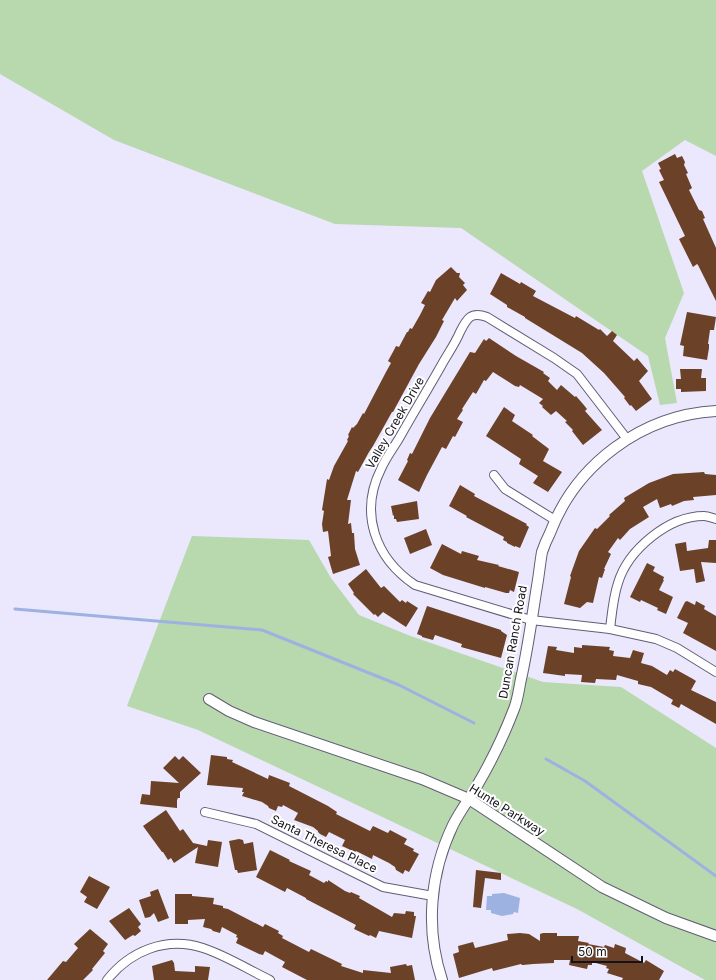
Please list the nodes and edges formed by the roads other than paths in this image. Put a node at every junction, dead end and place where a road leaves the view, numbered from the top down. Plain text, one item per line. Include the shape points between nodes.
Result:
1 (716, 411) edge
2 (627, 439) junction
3 (494, 475) dead end
4 (716, 519) edge
5 (555, 520) junction
6 (531, 620) junction
7 (610, 629) junction
8 (716, 672) edge
9 (209, 699) dead end
10 (468, 799) junction
11 (205, 812) dead end
12 (433, 896) junction
13 (716, 936) edge
14 (107, 980) edge
15 (270, 980) edge
16 (442, 980) edge

1 - 2 street, Duncan Ranch Road via 665,421
2 - 5 street, Duncan Ranch Road via 590,468 570,492
2 - 6 street, Valley Creek Drive via 577,374 480,314 466,320 380,469 371,498 372,524 377,542 396,570 415,585
3 - 5 street via 505,489
4 - 7 street via 705,516 683,521 662,530 644,543 629,562 618,584 614,595
5 - 6 street, Duncan Ranch Road via 542,552
6 - 7 street, Valley Creek Drive
6 - 10 street, Duncan Ranch Road via 515,707 500,743
7 - 8 street, Valley Creek Drive via 656,639 677,648
9 - 10 street, Hunte Parkway via 254,722 422,779
10 - 12 street, Duncan Ranch Road via 447,838
10 - 13 street, Hunte Parkway via 602,887 666,918
11 - 12 street, Santa Theresa Place via 256,824 383,887
12 - 16 street, Duncan Ranch Road via 434,942
14 - 15 street via 120,965 138,953 159,946 181,944 213,952

